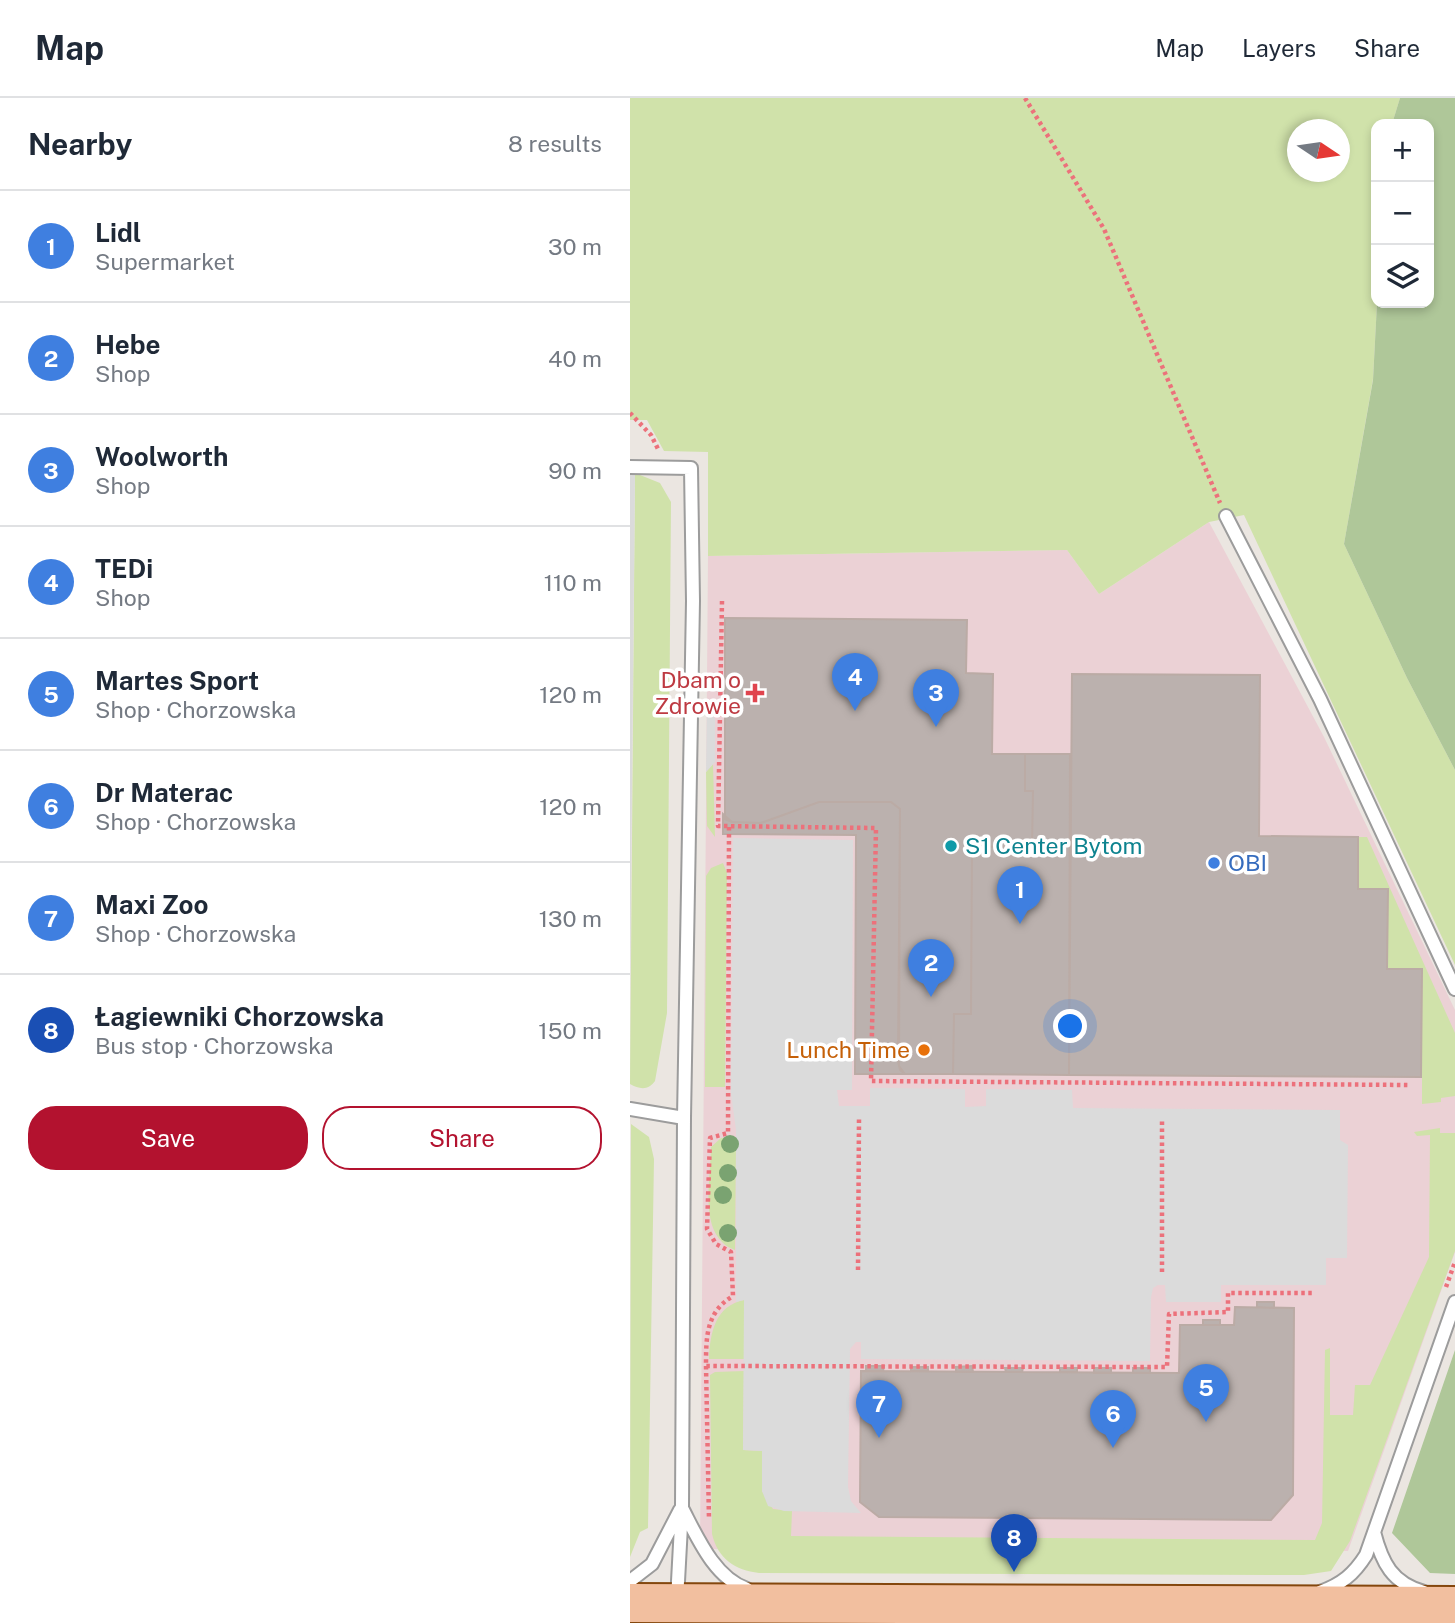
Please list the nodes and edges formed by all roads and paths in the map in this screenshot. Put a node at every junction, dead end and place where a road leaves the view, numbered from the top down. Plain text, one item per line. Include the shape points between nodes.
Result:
1 (1025, 98) edge
2 (630, 413) edge
3 (630, 467) edge
4 (666, 467) junction
5 (1226, 516) joint
6 (722, 601) dead end
7 (729, 827) junction
8 (1455, 989) edge
9 (1410, 1085) dead end
10 (630, 1109) edge
11 (684, 1118) junction
12 (859, 1119) dead end
13 (1162, 1121) dead end
14 (858, 1270) dead end
15 (1162, 1272) dead end
16 (1314, 1293) dead end
17 (1455, 1302) edge
18 (706, 1366) junction
19 (708, 1502) dead end
20 (681, 1507) junction
21 (1374, 1532) junction
22 (630, 1581) edge
23 (1455, 1601) edge
24 (792, 1604) junction
25 (1282, 1606) junction
26 (1455, 1606) edge
27 (664, 1610) edge
28 (1104, 1614) edge

1 - 5 path via 1104,229
2 - 4 path via 651,436
3 - 4 lane
4 - 11 lane via 691,468
5 - 8 lane via 1320,699
6 - 7 path via 718,827
7 - 9 path via 876,828 872,1081
7 - 18 path via 728,1133 710,1138 707,1229 716,1244 731,1252 733,1296 719,1304 709,1320
10 - 11 lane
11 - 20 lane
12 - 14 path
13 - 15 path
16 - 18 path via 1228,1293 1228,1312 1169,1314 1167,1367
17 - 21 lane
18 - 19 path
20 - 22 lane via 652,1564
20 - 24 lane via 700,1544 730,1583
20 - 27 lane
21 - 23 lane via 1395,1580
21 - 25 lane via 1355,1572 1337,1586
24 - 27 main road
24 - 28 main road
25 - 26 main road
25 - 28 main road

